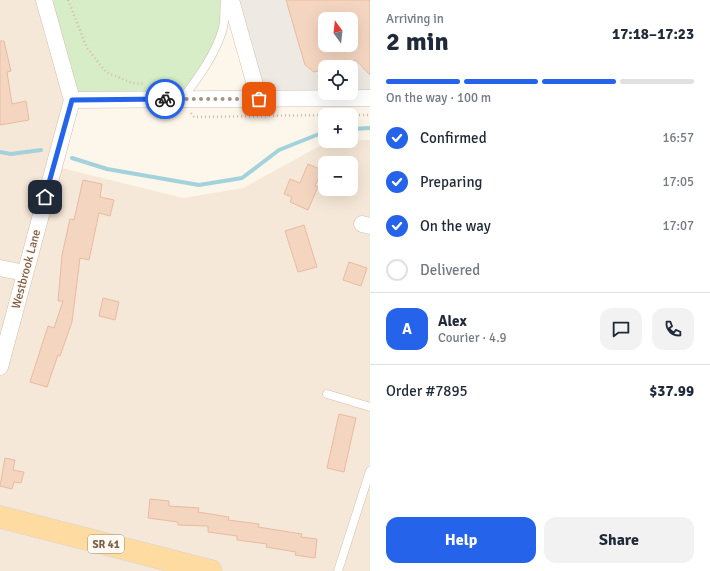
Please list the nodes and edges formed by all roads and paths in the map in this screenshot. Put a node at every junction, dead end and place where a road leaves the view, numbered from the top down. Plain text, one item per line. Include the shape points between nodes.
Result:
1 (44, 0) edge
2 (225, 0) edge
3 (231, 0) edge
4 (370, 98) edge
5 (182, 99) junction
6 (259, 99) junction
7 (72, 100) junction
8 (358, 115) edge
9 (370, 115) edge
10 (0, 268) edge
11 (25, 273) junction
12 (0, 367) edge
13 (327, 394) dead end
14 (370, 407) edge
15 (370, 471) edge
16 (0, 517) edge
17 (211, 571) edge
18 (338, 571) edge

1 - 7 street
2 - 5 lane via 223,28 211,57
3 - 6 street
4 - 6 street
5 - 6 street
5 - 7 street
7 - 11 street, Westbrook Lane
8 - 9 path
10 - 11 street
11 - 12 street, Westbrook Lane
13 - 14 lane
15 - 18 lane
16 - 17 main road, SR 41

